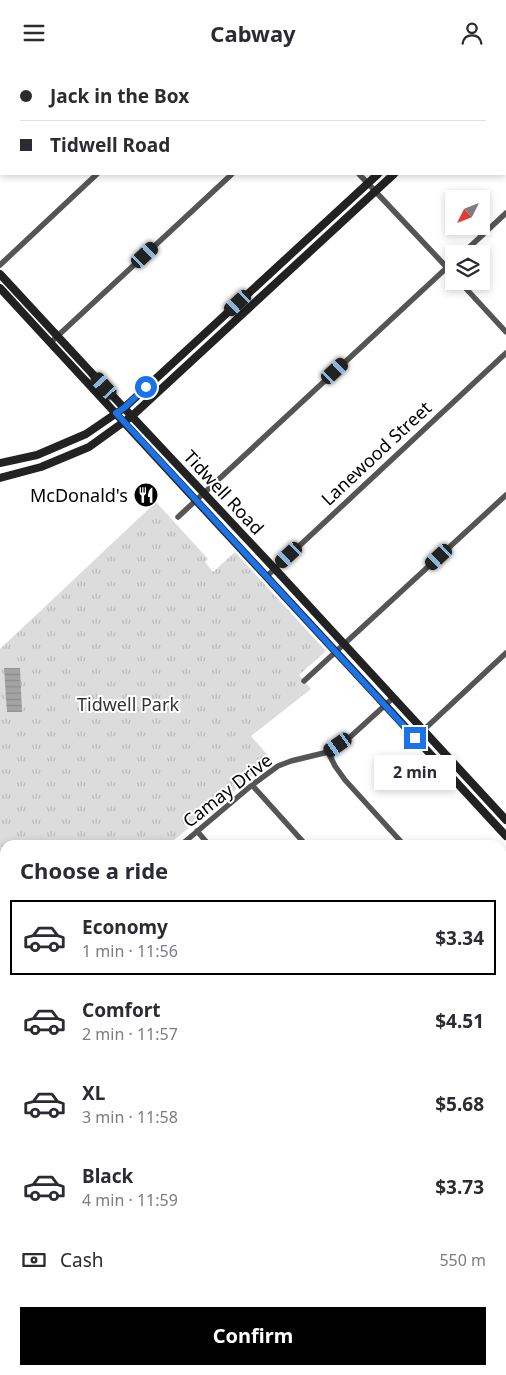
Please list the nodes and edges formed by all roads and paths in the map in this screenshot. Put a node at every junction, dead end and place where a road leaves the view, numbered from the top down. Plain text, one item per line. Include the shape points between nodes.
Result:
1 (96, 175) edge
2 (231, 175) edge
3 (360, 175) edge
4 (377, 175) edge
5 (393, 175) edge
6 (368, 184) junction
7 (376, 191) junction
8 (506, 213) edge
9 (472, 245) edge
10 (0, 265) edge
11 (445, 266) edge
12 (445, 270) edge
13 (0, 274) edge
14 (0, 288) edge
15 (467, 290) edge
16 (251, 291) junction
17 (260, 298) junction
18 (506, 332) edge
19 (58, 335) junction
20 (50, 343) junction
21 (187, 350) junction
22 (506, 353) edge
23 (194, 359) junction
24 (124, 408) junction
25 (116, 413) junction
26 (132, 416) junction
27 (124, 422) junction
28 (0, 463) edge
29 (0, 478) edge
30 (203, 493) junction
31 (506, 495) edge
32 (195, 500) junction
33 (178, 517) dead end
34 (275, 569) junction
35 (267, 576) junction
36 (344, 645) junction
37 (336, 652) junction
38 (506, 653) edge
39 (304, 681) dead end
40 (393, 698) junction
41 (384, 706) junction
42 (424, 731) junction
43 (415, 738) junction
44 (328, 752) junction
45 (252, 785) junction
46 (506, 820) edge
47 (197, 831) junction
48 (504, 831) edge
49 (187, 840) edge
50 (205, 840) edge
51 (302, 840) edge
52 (399, 840) edge

1 - 10 street
2 - 19 street
3 - 6 street
4 - 6 main road
5 - 7 main road
6 - 7 street
6 - 16 main road
7 - 11 street
7 - 17 main road
8 - 9 street
12 - 30 street
13 - 19 main road, Tidwell Road
14 - 20 main road, Tidwell Road
15 - 18 street
16 - 17 main road
16 - 21 main road
17 - 23 main road
19 - 20 street
19 - 24 main road, Tidwell Road
20 - 25 main road, Tidwell Road
21 - 23 main road
21 - 24 main road
22 - 34 street, Lanewood Street
23 - 26 main road
24 - 25 main road
24 - 26 main road, Tidwell Road
25 - 27 main road, Tidwell Road
25 - 28 main road via 76,439 37,455
26 - 27 main road
26 - 30 main road, Tidwell Road
27 - 29 main road via 89,447 42,467
27 - 32 main road, Tidwell Road
30 - 32 street
30 - 34 main road, Tidwell Road
31 - 36 street
32 - 33 street
32 - 35 main road, Tidwell Road
34 - 35 street, Lanewood Street
34 - 36 main road, Tidwell Road
35 - 37 main road, Tidwell Road
36 - 37 street
36 - 40 main road, Tidwell Road
37 - 39 street
37 - 41 main road, Tidwell Road
38 - 42 street
40 - 41 street, Camay Drive
40 - 42 main road, Tidwell Road
41 - 43 main road, Tidwell Road
41 - 44 street, Camay Drive
42 - 43 street
42 - 46 main road, Tidwell Road
43 - 48 main road, Tidwell Road
44 - 45 street, Camay Drive via 278,766
44 - 52 street via 345,780
45 - 47 street, Camay Drive
45 - 51 street
47 - 49 street, Camay Drive
47 - 50 street

